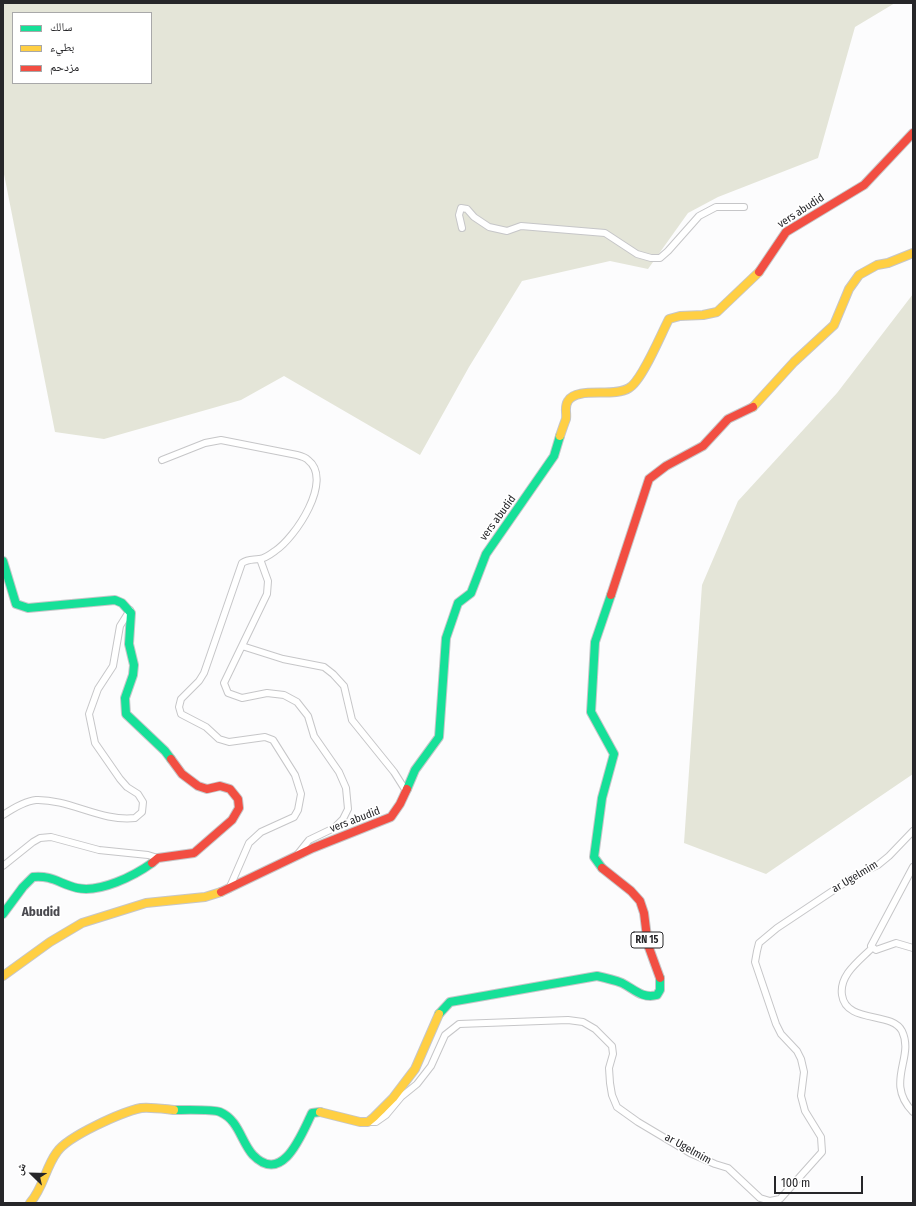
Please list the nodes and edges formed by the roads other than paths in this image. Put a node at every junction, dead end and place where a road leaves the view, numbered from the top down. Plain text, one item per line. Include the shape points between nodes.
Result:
1 (913, 133) edge
2 (744, 206) dead end
3 (462, 228) dead end
4 (913, 253) edge
5 (162, 460) dead end
6 (260, 559) junction
7 (3, 561) edge
8 (130, 610) junction
9 (242, 646) junction
10 (406, 791) junction
11 (3, 815) edge
12 (913, 831) edge
13 (297, 856) junction
14 (158, 858) junction
15 (3, 866) edge
16 (913, 867) edge
17 (229, 889) junction
18 (3, 914) edge
19 (872, 948) junction
20 (913, 948) edge
21 (3, 976) edge
22 (913, 1112) edge
23 (368, 1122) junction
24 (30, 1203) edge

1 - 10 street, vers abudid via 864,185 786,232 776,242 757,276 726,305 707,315 676,315 669,319 638,379 630,388 620,392 575,394 568,400 564,408 566,417 554,456 486,554 471,593 458,603 446,638 439,737 415,770
2 - 3 street via 716,207 699,216 660,258 637,254 605,233 521,226 507,231 489,226 474,217 467,209 461,208 459,216
4 - 23 street, RN 15 via 877,265 859,275 849,289 834,325 794,362 751,409 723,423 704,446 651,476 632,527 594,642 591,712 614,754 602,798 594,857 636,895 641,903 645,912 648,946 660,976 659,992 656,996 650,997 641,995 616,981 597,976 450,1002 438,1014 415,1069 383,1109
5 - 6 street via 205,443 221,440 308,459 314,466 317,480 309,508 295,533 276,551
6 - 9 street via 268,581 267,594
6 - 17 street via 248,559 242,563 204,673 200,681 181,699 179,707 181,714 186,718 206,727 219,739 229,742 266,737 273,740 295,775 301,794 294,817 261,832 249,843
7 - 8 street via 12,598 21,607 115,600
8 - 11 street via 120,626 112,666 98,688 89,714 95,743 120,779 138,794 143,802 142,812 136,818 127,819 56,802 35,800
8 - 14 street via 129,644 134,665 124,698 126,714 165,751 182,774 198,786 207,789 220,786 230,789 238,799 239,808 232,820 194,853
9 - 10 street via 283,659 324,667 333,674 344,686 352,720
9 - 13 street via 224,683 228,693 242,698 267,693 284,695 297,702 308,716 314,736 339,772 346,788 348,809 343,819 334,828 309,840
10 - 13 street, vers abudid via 391,817
12 - 23 street, ar Ugelmim via 878,865 855,876 777,928 760,943 755,962 776,1024 801,1059 804,1072 801,1096 805,1111 821,1137 823,1146 822,1152 780,1199 770,1201 760,1198 728,1168 690,1153 617,1107 610,1083 612,1046 595,1029 583,1022 568,1020 459,1024 445,1035 431,1066 417,1084 401,1097 386,1115 376,1122
13 - 17 street, vers abudid
14 - 15 street via 40,838
14 - 18 street via 135,875 93,889 78,888 45,876 33,877
16 - 19 street
17 - 21 street, vers abudid via 205,897 146,903 82,923 50,942
19 - 20 street via 876,950 896,943
19 - 22 street via 845,977 841,991 843,1001 850,1009 893,1022 901,1029 904,1049 900,1091
23 - 24 street via 350,1122 321,1111 312,1113 295,1148 286,1159 272,1164 263,1162 253,1155 237,1126 220,1112 135,1109 64,1144 56,1154 45,1183

